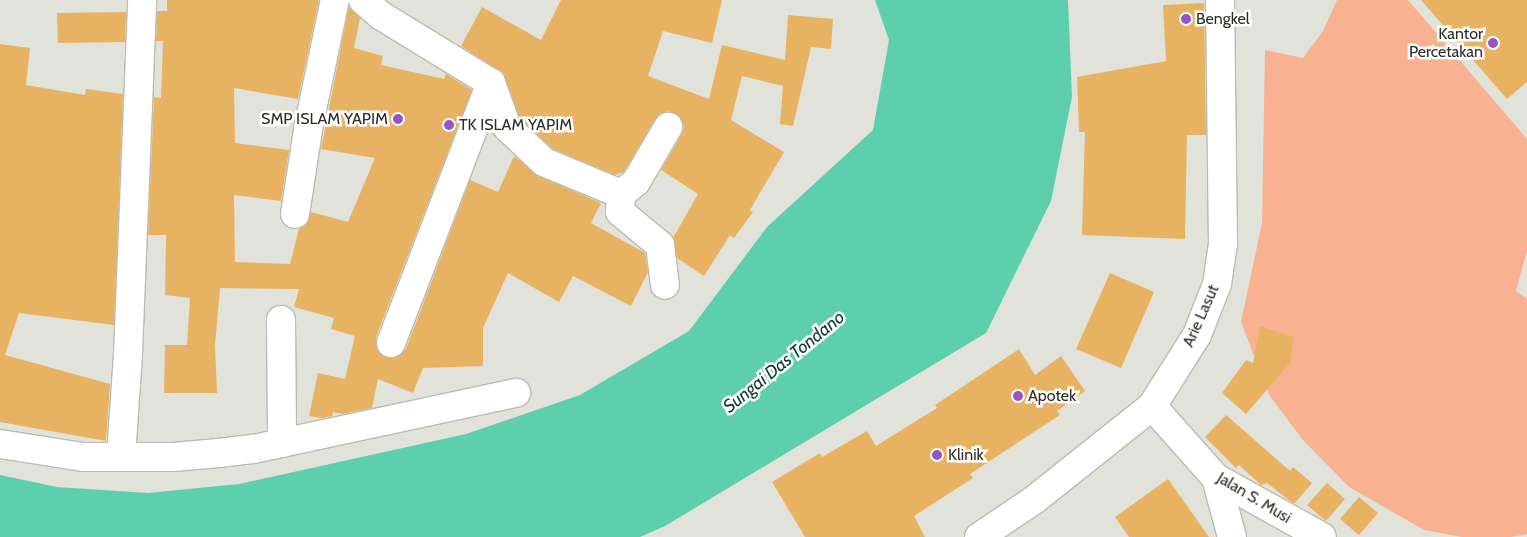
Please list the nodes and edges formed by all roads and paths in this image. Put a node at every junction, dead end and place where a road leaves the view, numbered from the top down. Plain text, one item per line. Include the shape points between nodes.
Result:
1 (142, 0) edge
2 (335, 0) edge
3 (363, 0) edge
4 (1220, 0) edge
5 (491, 83) junction
6 (668, 128) dead end
7 (621, 194) junction
8 (295, 214) dead end
9 (665, 285) dead end
10 (280, 320) dead end
11 (391, 343) dead end
12 (516, 393) dead end
13 (1152, 406) junction
14 (282, 443) junction
15 (0, 444) edge
16 (121, 457) junction
17 (1216, 478) junction
18 (979, 537) edge
19 (1232, 537) edge
20 (1322, 537) edge

1 - 16 street
2 - 8 street via 308,124
3 - 5 street via 380,15
4 - 13 street, Arie Lasut via 1223,244 1217,284 1197,335
5 - 7 street via 507,127 544,162
5 - 11 street
6 - 7 street via 636,182
7 - 9 street via 620,212 660,245
10 - 14 street
12 - 14 street
13 - 17 street, Jalan S. Musi
13 - 18 street, Arie Lasut via 1034,500
14 - 16 street via 219,453
15 - 16 street via 44,453
17 - 19 street
17 - 20 street, Jalan S. Musi

